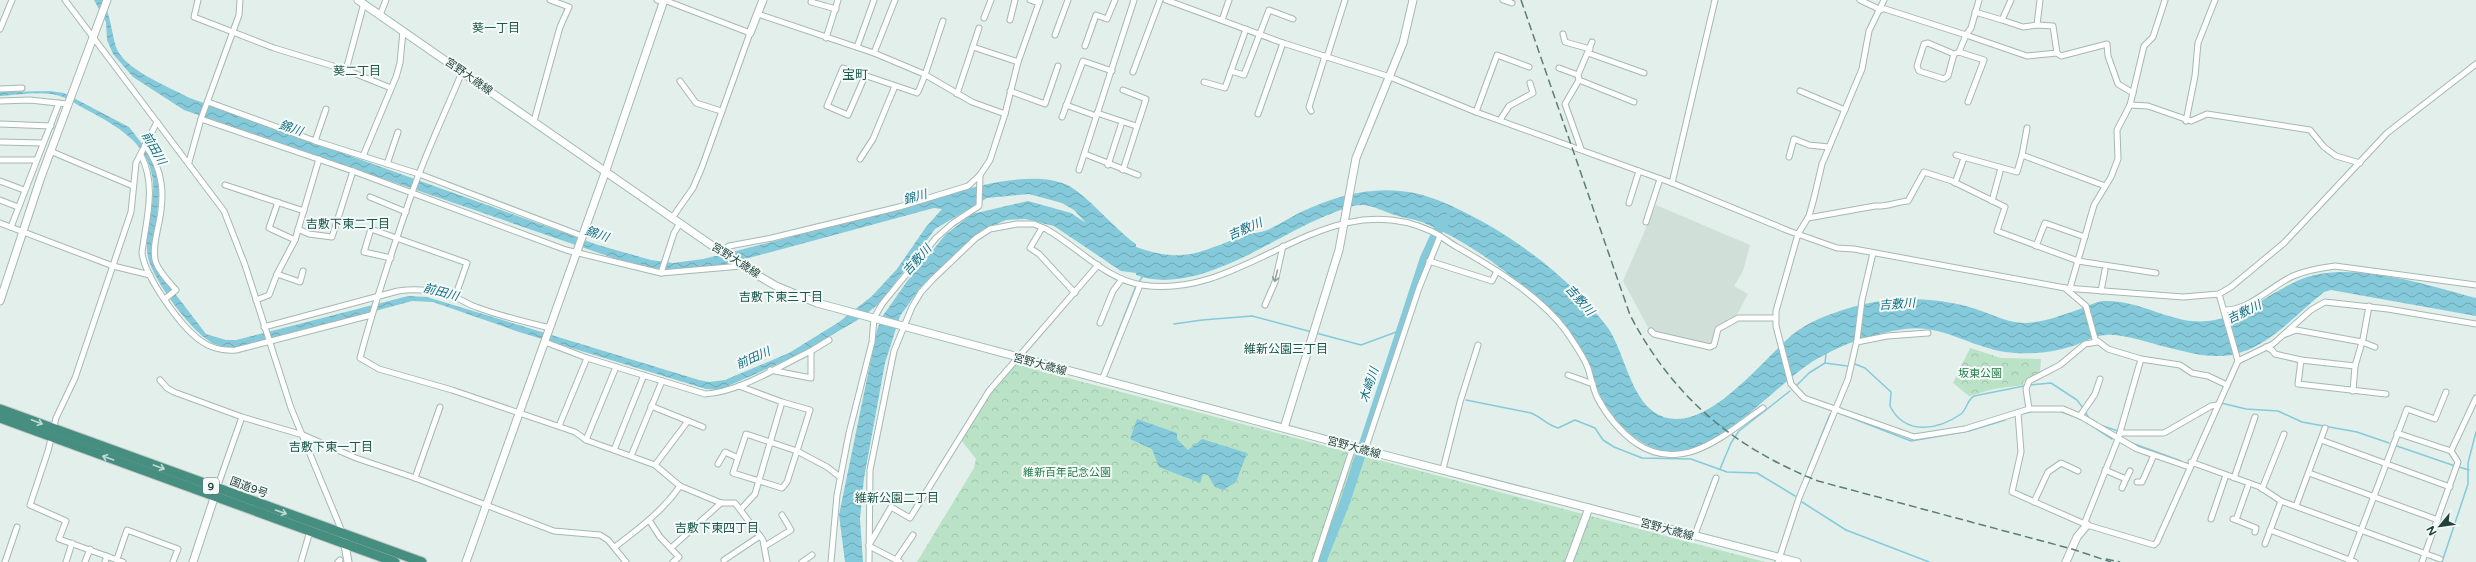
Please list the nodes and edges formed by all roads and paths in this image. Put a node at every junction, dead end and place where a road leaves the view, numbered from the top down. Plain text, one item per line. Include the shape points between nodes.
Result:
1 (12, 0) edge
2 (65, 0) edge
3 (106, 0) edge
4 (198, 0) edge
5 (240, 0) edge
6 (386, 0) edge
7 (550, 0) edge
8 (763, 0) edge
9 (838, 0) edge
10 (874, 0) edge
11 (895, 0) edge
12 (991, 0) edge
13 (1015, 0) edge
14 (1030, 0) edge
15 (1068, 0) edge
16 (1115, 0) edge
17 (1134, 0) edge
18 (1160, 0) edge
19 (1166, 0) edge
20 (1228, 0) edge
21 (1345, 0) edge
22 (1413, 0) edge
23 (1503, 0) edge
24 (1715, 0) edge
25 (1860, 0) edge
26 (1884, 0) edge
27 (1980, 0) edge
28 (2011, 0) edge
29 (2040, 0) edge
30 (2165, 0) edge
31 (2215, 0) edge
32 (662, 1) edge
33 (361, 2) edge
34 (811, 2) dead end
35 (1040, 2) edge
36 (1512, 3) dead end
37 (836, 9) junction
38 (1882, 9) junction
39 (1975, 12) junction
40 (758, 14) junction
41 (380, 16) junction
42 (984, 18) dead end
43 (1293, 19) dead end
44 (1010, 20) dead end
45 (1222, 20) junction
46 (2002, 20) junction
47 (943, 21) dead end
48 (2036, 25) junction
49 (979, 28) dead end
50 (0, 29) edge
51 (1246, 29) junction
52 (232, 30) junction
53 (403, 31) junction
54 (750, 33) junction
55 (1259, 34) junction
56 (1563, 34) dead end
57 (1056, 35) dead end
58 (1966, 35) junction
59 (93, 36) junction
60 (826, 38) junction
61 (1592, 42) dead end
62 (1283, 43) junction
63 (1085, 46) dead end
64 (857, 47) junction
65 (973, 47) junction
66 (1589, 51) junction
67 (874, 53) junction
68 (1957, 53) junction
69 (2057, 53) junction
70 (1326, 57) junction
71 (1018, 62) junction
72 (2476, 64) edge
73 (1058, 66) dead end
74 (1529, 67) dead end
75 (1559, 68) dead end
76 (346, 70) junction
77 (1231, 71) junction
78 (462, 72) junction
79 (1112, 72) junction
80 (1133, 72) dead end
81 (924, 74) junction
82 (1644, 74) dead end
83 (865, 76) junction
84 (1390, 77) junction
85 (1578, 77) junction
86 (680, 82) dead end
87 (1204, 82) dead end
88 (1530, 82) dead end
89 (895, 86) junction
90 (22, 88) dead end
91 (392, 88) junction
92 (0, 89) edge
93 (1123, 90) dead end
94 (1010, 91) junction
95 (1800, 91) dead end
96 (2133, 93) junction
97 (957, 94) junction
98 (208, 102) junction
99 (1634, 102) dead end
100 (1968, 102) dead end
101 (1, 103) edge
102 (59, 103) junction
103 (68, 104) junction
104 (1066, 105) junction
105 (2130, 105) junction
106 (326, 109) dead end
107 (1845, 110) junction
108 (721, 111) junction
109 (1311, 111) dead end
110 (1476, 112) junction
111 (1005, 114) junction
112 (1097, 114) junction
113 (1258, 114) dead end
114 (1062, 117) dead end
115 (201, 119) junction
116 (1500, 120) junction
117 (2186, 121) junction
118 (158, 122) junction
119 (534, 122) junction
120 (1122, 122) junction
121 (0, 124) edge
122 (51, 126) junction
123 (1136, 126) junction
124 (2027, 128) dead end
125 (398, 132) dead end
126 (315, 141) junction
127 (0, 142) edge
128 (43, 143) junction
129 (145, 145) junction
130 (1829, 147) junction
131 (1581, 149) junction
132 (50, 151) junction
133 (1085, 154) junction
134 (141, 155) junction
135 (1956, 155) dead end
136 (2022, 155) junction
137 (363, 156) junction
138 (1789, 157) dead end
139 (1964, 158) junction
140 (860, 159) dead end
141 (0, 160) edge
142 (36, 160) junction
143 (319, 160) junction
144 (189, 162) junction
145 (2360, 163) junction
146 (387, 164) junction
147 (1108, 164) junction
148 (2001, 168) junction
149 (606, 170) junction
150 (1079, 170) dead end
151 (1123, 170) junction
152 (353, 171) junction
153 (1639, 171) junction
154 (419, 174) junction
155 (980, 175) junction
156 (1138, 175) dead end
157 (1660, 179) junction
158 (0, 181) edge
159 (1672, 183) junction
160 (1955, 183) junction
161 (225, 185) dead end
162 (133, 186) junction
163 (2105, 186) junction
164 (24, 190) junction
165 (412, 192) junction
166 (370, 197) dead end
167 (0, 200) edge
168 (1992, 200) junction
169 (278, 202) junction
170 (1628, 203) dead end
171 (18, 207) junction
172 (304, 211) junction
173 (406, 212) junction
174 (672, 218) junction
175 (1808, 218) junction
176 (1344, 222) junction
177 (1646, 222) dead end
178 (0, 223) edge
179 (680, 223) junction
180 (11, 227) junction
181 (1042, 228) junction
182 (298, 229) junction
183 (22, 231) junction
184 (1798, 234) junction
185 (1440, 236) junction
186 (398, 237) junction
187 (582, 237) junction
188 (2085, 237) junction
189 (295, 240) junction
190 (1283, 246) junction
191 (2036, 246) junction
192 (578, 250) junction
193 (723, 253) junction
194 (1873, 253) junction
195 (391, 258) junction
196 (1429, 261) junction
197 (2078, 261) junction
198 (1098, 265) junction
199 (113, 266) junction
200 (740, 266) junction
201 (2105, 270) dead end
202 (303, 271) dead end
203 (1497, 271) junction
204 (661, 273) junction
205 (2156, 273) dead end
206 (277, 274) junction
207 (150, 275) junction
208 (1122, 280) junction
209 (1140, 285) junction
210 (2476, 285) edge
211 (2067, 288) junction
212 (2101, 291) junction
213 (1075, 293) junction
214 (2219, 294) junction
215 (456, 297) junction
216 (165, 299) junction
217 (256, 300) junction
218 (375, 300) junction
219 (0, 301) edge
220 (1265, 305) dead end
221 (2369, 306) junction
222 (2225, 310) junction
223 (371, 315) junction
224 (872, 318) junction
225 (1775, 318) junction
226 (1100, 323) dead end
227 (2476, 324) edge
228 (902, 325) junction
229 (264, 327) junction
230 (550, 329) junction
231 (1651, 331) dead end
232 (1928, 333) dead end
233 (2283, 335) junction
234 (829, 340) dead end
235 (2096, 340) junction
236 (1857, 341) junction
237 (269, 342) junction
238 (545, 342) junction
239 (2362, 342) junction
240 (1478, 345) dead end
241 (2266, 347) junction
242 (2375, 347) dead end
243 (811, 351) junction
244 (587, 358) junction
245 (1016, 358) junction
246 (2238, 358) junction
247 (2141, 359) junction
248 (2302, 360) junction
249 (2355, 366) junction
250 (616, 367) junction
251 (770, 370) junction
252 (1568, 374) dead end
253 (644, 375) junction
254 (160, 380) dead end
255 (1102, 380) junction
256 (2100, 380) dead end
257 (662, 381) junction
258 (1593, 384) junction
259 (2227, 385) junction
260 (739, 386) junction
261 (2353, 391) junction
262 (2446, 392) dead end
263 (2386, 394) dead end
264 (2476, 398) edge
265 (782, 402) junction
266 (2217, 405) junction
267 (651, 406) junction
268 (440, 407) dead end
269 (1763, 408) dead end
270 (1835, 408) junction
271 (0, 409) edge
272 (2030, 409) junction
273 (2018, 413) junction
274 (519, 414) junction
275 (242, 416) junction
276 (2080, 416) junction
277 (2255, 417) dead end
278 (0, 418) edge
279 (688, 421) junction
280 (559, 426) junction
281 (703, 427) dead end
282 (1284, 428) junction
283 (2325, 428) dead end
284 (52, 433) junction
285 (2120, 433) junction
286 (2398, 433) junction
287 (2284, 434) dead end
288 (303, 435) junction
289 (586, 440) junction
290 (2118, 440) junction
291 (2320, 440) junction
292 (771, 441) junction
293 (1353, 447) junction
294 (614, 450) junction
295 (1365, 450) junction
296 (797, 451) junction
297 (2451, 451) junction
298 (2154, 455) junction
299 (631, 456) junction
300 (738, 458) junction
301 (2385, 463) junction
302 (718, 464) dead end
303 (2190, 465) junction
304 (655, 466) junction
305 (1443, 469) junction
306 (2104, 470) junction
307 (2078, 471) dead end
308 (2130, 471) dead end
309 (2309, 472) junction
310 (2226, 475) junction
311 (840, 477) junction
312 (415, 478) junction
313 (1716, 478) dead end
314 (2234, 478) junction
315 (2126, 479) junction
316 (759, 480) junction
317 (2137, 482) dead end
318 (2249, 483) junction
319 (680, 486) junction
320 (2450, 487) junction
321 (2122, 488) dead end
322 (2262, 489) junction
323 (216, 493) junction
324 (2373, 496) junction
325 (2034, 502) junction
326 (2281, 502) junction
327 (721, 503) junction
328 (487, 505) junction
329 (2296, 506) junction
330 (1589, 508) junction
331 (741, 509) junction
332 (782, 514) dead end
333 (2211, 519) dead end
334 (649, 520) junction
335 (2438, 520) junction
336 (2086, 524) junction
337 (17, 527) dead end
338 (2256, 528) dead end
339 (2270, 530) junction
340 (2359, 530) junction
341 (310, 531) junction
342 (343, 534) junction
343 (913, 535) dead end
344 (760, 536) junction
345 (1694, 537) junction
346 (72, 543) junction
347 (345, 544) junction
348 (2265, 544) dead end
349 (765, 546) junction
350 (869, 546) junction
351 (615, 547) junction
352 (671, 548) junction
353 (90, 549) junction
354 (2425, 554) junction
355 (812, 555) dead end
356 (107, 556) junction
357 (117, 559) junction
358 (2440, 559) dead end
359 (724, 560) dead end
360 (1779, 560) edge
361 (898, 561) edge
362 (2349, 561) edge
363 (5, 562) edge
364 (66, 562) edge
365 (85, 562) edge
366 (105, 562) edge
367 (123, 562) edge
368 (173, 562) edge
369 (193, 562) edge
370 (301, 562) edge
371 (348, 562) edge
372 (395, 562) edge
373 (422, 562) edge
374 (466, 562) edge
375 (626, 562) edge
376 (673, 562) edge
377 (767, 562) edge
378 (802, 562) edge
379 (831, 562) edge
380 (869, 562) edge
381 (1315, 562) edge
382 (1569, 562) edge
383 (1797, 562) edge
384 (2066, 562) edge
385 (2356, 562) edge
386 (2422, 562) edge

1 - 50 street
2 - 59 street
3 - 59 street
4 - 52 street via 194,17
5 - 52 street
6 - 41 street
7 - 119 street via 569,7 560,27
8 - 40 street
9 - 37 street
10 - 64 street
11 - 67 street
12 - 42 street
13 - 44 street
14 - 35 street
15 - 57 street
16 - 63 street via 1107,19 1096,15
17 - 79 street
18 - 80 street
19 - 45 street
20 - 45 street
21 - 70 street
22 - 84 street via 1403,43
23 - 36 street
24 - 159 street
25 - 38 street
26 - 38 street
27 - 39 street
28 - 46 street
29 - 48 street
30 - 96 street via 2153,37 2144,46
31 - 117 street via 2198,42 2195,76
32 - 54 street
32 - 149 street
33 - 41 street, 宮野大歳線
33 - 76 street
34 - 37 street
35 - 71 street
37 - 60 street
38 - 58 street
38 - 107 street via 1870,31 1862,69
39 - 46 street
39 - 58 street via 1971,28
40 - 54 street
40 - 60 street
41 - 53 street, 宮野大歳線
43 - 55 street via 1269,10
45 - 51 street
46 - 48 street via 2023,27
47 - 81 street
48 - 69 street via 2053,26
49 - 65 street
51 - 55 street
51 - 77 street
52 - 76 street via 274,48
52 - 98 street
53 - 78 street, 宮野大歳線
53 - 91 street via 400,63
54 - 108 street
55 - 62 street
55 - 77 street via 1244,76
56 - 66 street via 1565,42
58 - 68 street
58 - 69 street via 2027,56
59 - 103 street
59 - 118 street
60 - 64 street
61 - 66 street
62 - 70 street
62 - 113 street
64 - 67 street
65 - 71 street
65 - 97 street
66 - 82 street
66 - 85 street
67 - 81 street
68 - 68 street via 1948,76 1944,79 1919,71 1924,44 1928,42
68 - 100 street via 1984,60
69 - 96 street via 2061,56 2107,44 2108,56 2118,84
70 - 84 street
70 - 109 street via 1309,106
71 - 94 street
72 - 145 street via 2387,133
73 - 94 street via 1045,104
74 - 110 street via 1497,55
75 - 85 street
76 - 91 street
77 - 87 street via 1225,88
78 - 119 street, 宮野大歳線
78 - 154 street
79 - 104 street via 1083,61
79 - 112 street
81 - 89 street via 922,88 917,93
81 - 97 street
83 - 83 street via 843,68 827,106 848,115
83 - 89 street
84 - 110 street
84 - 176 street via 1358,152
85 - 99 street
85 - 131 street via 1565,104
86 - 108 street via 696,103
88 - 116 street via 1533,93 1509,106
89 - 140 street via 873,139
90 - 92 street
91 - 137 street
93 - 123 street via 1146,99
94 - 111 street
95 - 107 street
96 - 105 street
97 - 111 street
98 - 115 street
98 - 126 street
101 - 102 street via 30,100
102 - 103 street
102 - 122 street
103 - 132 street
104 - 112 street
104 - 114 street
105 - 117 street via 2148,106
105 - 163 street via 2117,130 2118,158
106 - 126 street
107 - 130 street
108 - 174 street via 723,113 693,188
110 - 116 street
111 - 155 street via 990,160
112 - 120 street
112 - 133 street
115 - 143 street
115 - 144 street
116 - 131 street
117 - 145 street via 2191,122 2207,114 2310,130 2324,147 2336,156
118 - 129 street
118 - 144 street
119 - 149 street, 宮野大歳線
120 - 123 street
120 - 147 street
121 - 122 street
122 - 128 street
123 - 151 street
124 - 136 street
125 - 146 street
126 - 137 street
127 - 128 street
128 - 142 street
129 - 134 street
129 - 216 street via 159,168 163,191 155,258 158,268 176,290
130 - 138 street via 1809,145 1794,139
130 - 175 street
131 - 153 street
132 - 162 street
132 - 183 street
133 - 147 street
133 - 150 street
134 - 162 street via 134,170
134 - 207 street via 150,180 142,253
135 - 139 street
136 - 148 street via 2018,172
136 - 163 street
137 - 146 street
139 - 148 street
139 - 160 street
141 - 142 street
142 - 164 street
143 - 152 street
143 - 172 street
144 - 217 street via 226,215
145 - 214 street via 2284,243
146 - 154 street
147 - 151 street
148 - 168 street
149 - 174 street, 宮野大歳線
149 - 187 street
151 - 156 street
152 - 165 street
152 - 182 street via 332,237 309,234
153 - 157 street
153 - 170 street
154 - 165 street
154 - 187 street
155 - 193 street via 968,186 912,203 772,238 729,246
155 - 224 street via 979,206 936,238
157 - 159 street
157 - 177 street
158 - 164 street
159 - 184 street
160 - 168 street
160 - 175 street via 1924,172 1908,201 1895,202 1885,207 1845,210
161 - 169 street
162 - 199 street via 131,212
163 - 188 street via 2094,205
164 - 171 street
165 - 173 street
165 - 192 street via 528,237
166 - 173 street
167 - 171 street
168 - 191 street via 2004,207 1997,232
169 - 172 street
169 - 189 street via 269,228
171 - 180 street
172 - 182 street
173 - 186 street
174 - 179 street, 宮野大歳線
175 - 184 street
176 - 185 street via 1402,220
176 - 190 street
176 - 282 street via 1331,275
178 - 180 street
179 - 193 street, 宮野大歳線
179 - 204 street
180 - 183 street
181 - 198 street via 1062,238
181 - 213 street via 1030,248 1039,254
181 - 228 street via 1034,224 1004,225 990,229 976,238 921,292
182 - 189 street
183 - 199 street
183 - 219 street
184 - 194 street via 1837,248
184 - 225 street
185 - 196 street
185 - 203 street
186 - 195 street
186 - 195 street via 371,229 364,252
186 - 215 street via 467,263
187 - 192 street
188 - 191 street via 2045,223
188 - 197 street
189 - 206 street
190 - 209 street via 1238,268 1188,284
190 -> 220 street via 1275,282
191 - 197 street
192 - 204 street
192 - 230 street
193 - 200 street, 宮野大歳線
194 - 211 street
194 - 236 street via 1862,300
195 - 218 street
196 - 203 street via 1492,281
196 - 295 street
197 - 205 street
197 - 211 street
198 - 208 street
198 - 213 street
199 - 207 street
199 - 284 street via 75,378
200 - 204 street
200 - 224 street, 宮野大歳線 via 797,295
201 - 212 street
202 - 206 street via 300,282
203 - 258 street via 1529,295 1564,329 1583,356
206 - 217 street via 269,295
207 - 216 street
208 - 209 street
208 - 226 street via 1113,291
209 - 255 street
210 - 222 street via 2335,266 2314,268 2293,276 2243,306
211 - 212 street
211 - 235 street via 2086,306
212 - 214 street via 2183,297
213 - 245 street
214 - 222 street
215 - 218 street via 414,289 398,291
215 - 230 street via 473,306
216 - 237 street via 193,334 208,346 227,351
217 - 229 street
218 - 223 street
218 - 229 street
221 - 227 street
221 - 233 street via 2325,302 2311,310
221 - 239 street
222 - 246 street
223 - 237 street
223 - 274 street via 360,358 379,370 452,390
224 - 228 street, 宮野大歳線
224 - 311 street via 872,342
225 - 231 street via 1738,318 1718,329 1714,345 1710,346 1654,334
225 - 270 street via 1794,388 1804,398
228 - 245 street, 宮野大歳線
228 - 350 street via 894,351 870,470
229 - 237 street
230 - 238 street
232 - 236 street
233 - 239 street via 2296,330
233 - 241 street
234 - 243 street
235 - 247 street via 2117,352
235 - 272 street via 2085,344 2060,365 2029,381 2026,389
236 - 270 street via 1848,379
237 - 288 street
238 - 244 street
238 - 274 street
239 - 242 street
239 - 249 street
240 - 305 street
241 - 246 street
241 - 248 street via 2275,354
243 - 251 street
243 - 251 street via 812,378
244 - 250 street
244 - 280 street
245 - 255 street, 宮野大歳線
245 - 350 street via 989,391 910,518 891,507
246 - 259 street
247 - 259 street via 2180,365 2192,373 2208,376
247 - 285 street
248 - 249 street
248 - 261 street via 2298,384
249 - 261 street
250 - 253 street
250 - 289 street
251 - 260 street
252 - 258 street
253 - 257 street
253 - 294 street
254 - 275 street via 174,392
255 - 282 street, 宮野大歳線
256 - 276 street via 2095,394
257 - 260 street via 705,394 724,392
257 - 267 street
258 - 269 street via 1606,414 1623,434 1640,446 1660,455 1695,451
259 - 266 street
260 - 265 street
261 - 263 street
262 - 286 street via 2435,419 2407,409
264 - 297 street
265 - 292 street
265 - 296 street via 810,410
266 - 285 street via 2164,433
266 - 303 street
267 - 279 street
267 - 299 street
268 - 312 street
270 - 273 street via 1914,437 1965,429
270 - 360 street via 1799,498
271 -> 284 highway, 国道9号 / 9
272 - 273 street
272 - 276 street via 2063,409
273 - 325 street via 2021,452 2012,492
274 - 280 street
274 - 328 street
275 - 288 street
275 - 323 street
276 - 290 street
277 - 314 street
278 - 284 highway, 国道9号 / 9
279 - 281 street
279 - 304 street
280 - 289 street via 575,432
282 - 293 street, 宮野大歳線
283 - 291 street
284 - 323 highway, 国道9号 / 9
284 - 346 street via 30,505 66,521 59,539
285 - 290 street
286 - 297 street
286 - 301 street
287 - 322 street
288 - 312 street via 356,458
288 - 342 street
289 - 294 street
290 - 298 street
290 - 306 street
291 - 301 street
291 - 309 street
292 - 296 street
292 - 300 street via 746,434
292 - 316 street
293 - 295 street, 宮野大歳線
293 - 381 street
294 - 299 street
295 - 305 street, 宮野大歳線
296 - 311 street
296 - 316 street via 787,482 782,488
297 - 320 street via 2458,462
298 - 303 street
298 - 317 street via 2142,482
299 - 304 street
300 - 302 street via 724,452
300 - 316 street via 734,473
301 - 320 street
301 - 324 street
303 - 310 street
303 - 336 street via 2154,545
304 - 319 street
305 - 330 street, 宮野大歳線
306 - 315 street
306 - 336 street
307 - 325 street via 2061,463 2048,472
308 - 315 street
309 - 324 street
309 - 329 street
310 - 314 street
310 - 333 street
311 - 379 street
312 - 328 street
313 - 345 street
314 - 318 street
315 - 321 street
316 - 331 street via 755,494
318 - 322 street
318 - 338 street via 2234,519
319 - 327 street
319 - 334 street via 671,499
320 - 335 street
322 - 326 street
323 - 341 highway, 国道9号 / 9
323 -> 342 highway, 国道9号 / 9
323 - 369 street
324 - 335 street
324 - 340 street
325 - 336 street
326 - 329 street
326 - 339 street
327 - 331 street via 735,503
327 - 352 street
328 - 351 street via 554,531 600,535
328 - 374 street
329 - 340 street
330 - 345 street, 宮野大歳線
330 - 382 street
331 - 344 street
332 - 349 street via 791,530
334 - 351 street
334 - 352 street
335 - 354 street
336 - 384 street via 2077,536
337 - 363 street
339 - 348 street
339 - 362 street
340 - 354 street
340 - 362 street
341 - 347 highway, 国道9号 / 9
341 - 370 street
342 - 347 street
342 - 373 highway, 国道9号 / 9
343 - 361 street
344 - 349 street
344 - 359 street
345 - 360 street, 宮野大歳線
346 - 353 street
346 - 364 street
347 - 371 street
347 - 372 highway, 国道9号 / 9
349 - 377 street
350 - 361 street
350 - 380 street
351 - 375 street
352 - 376 street via 679,558
353 - 356 street
353 - 365 street
354 - 358 street
354 - 386 street
355 - 378 street
356 - 357 street
356 - 366 street
357 - 367 street
357 - 368 street via 127,530 178,549
360 - 383 street, 宮野大歳線
362 - 385 street

